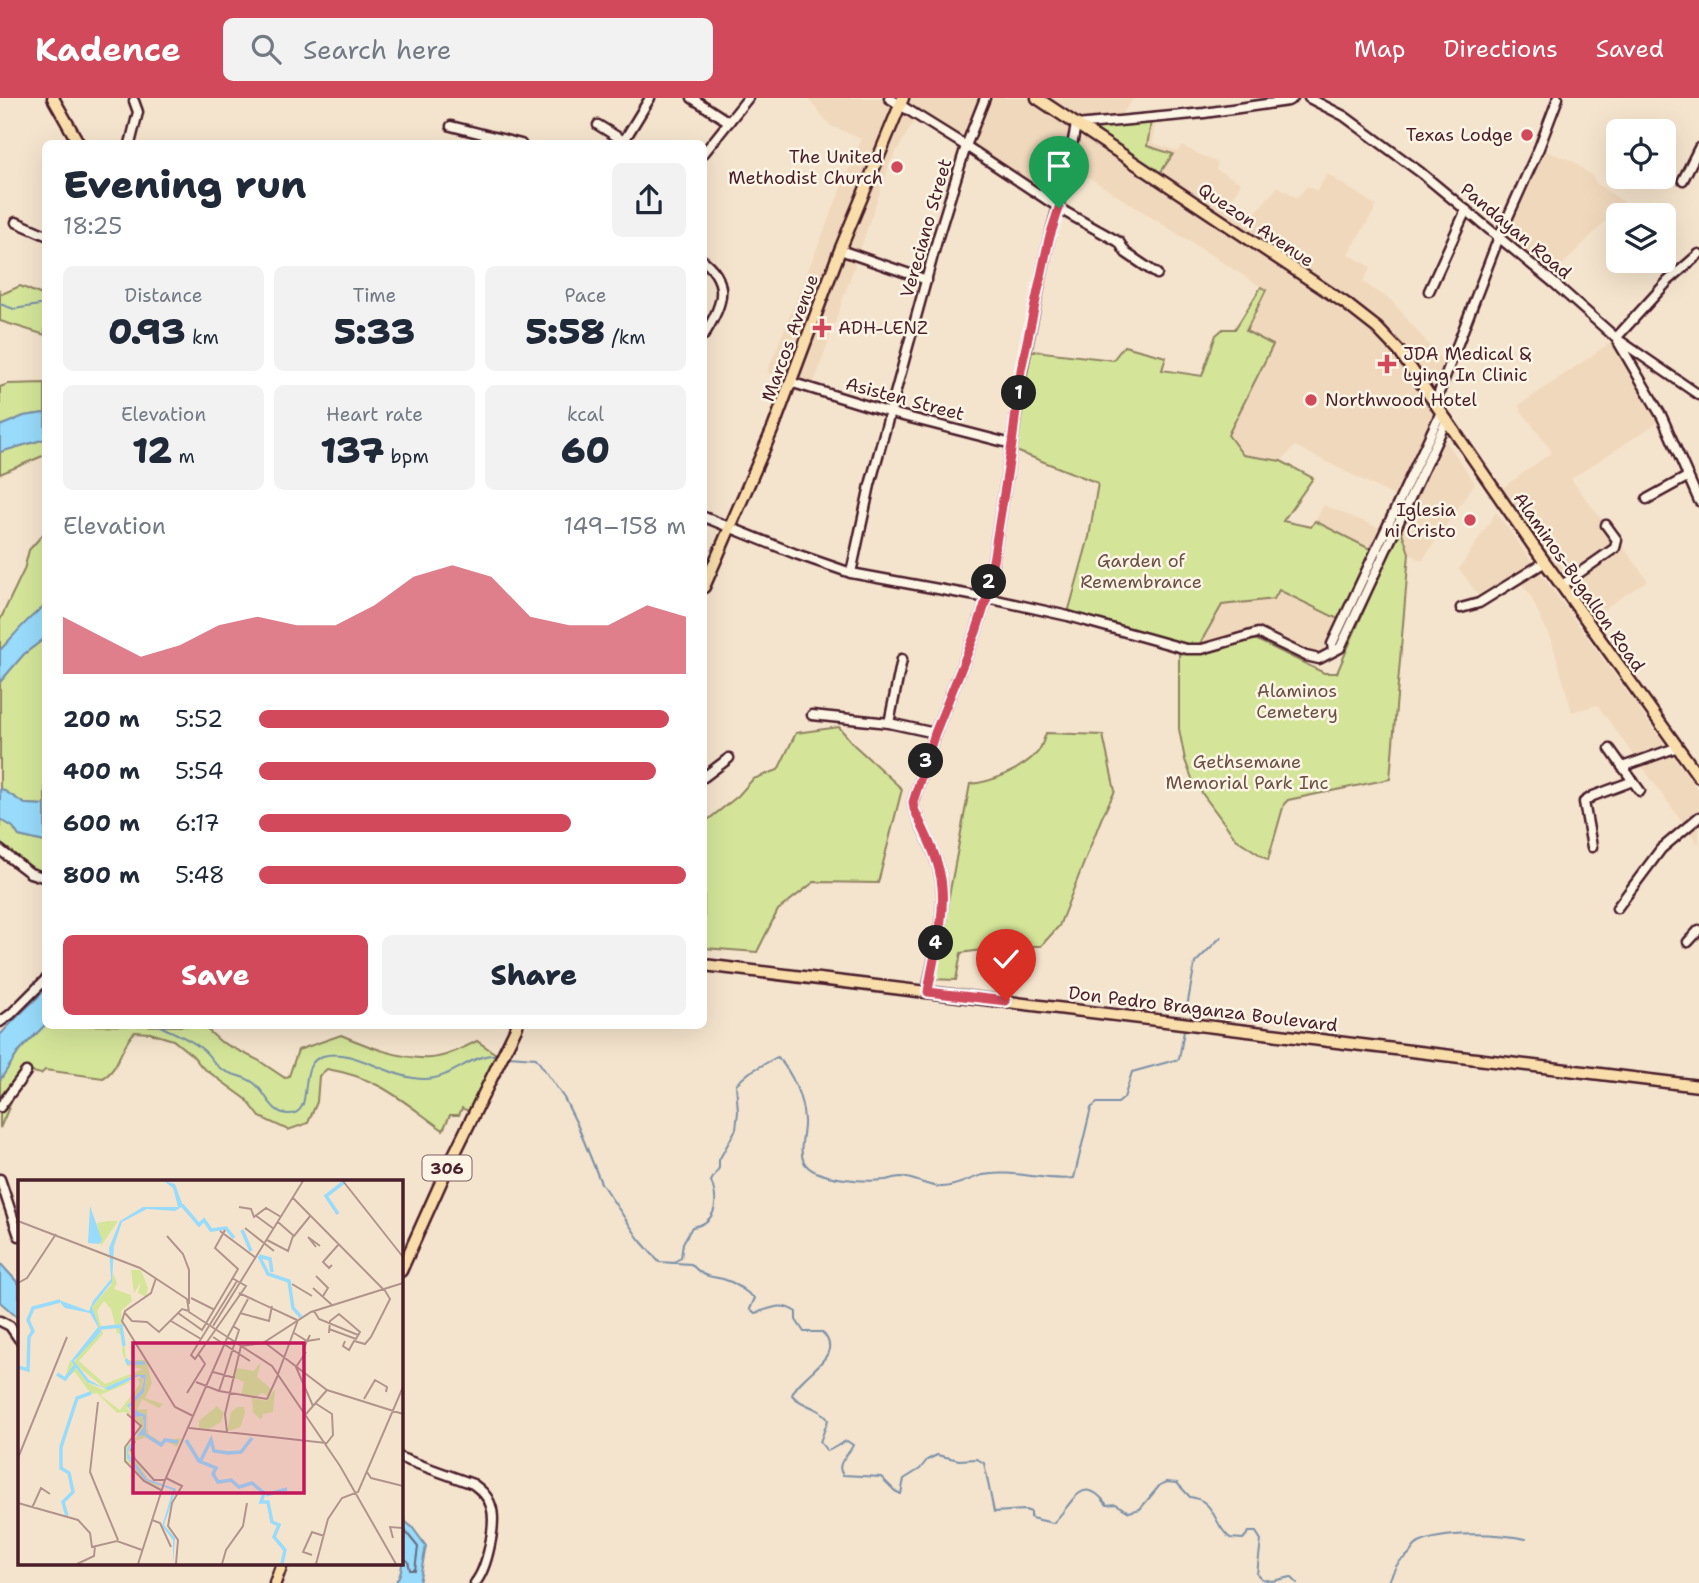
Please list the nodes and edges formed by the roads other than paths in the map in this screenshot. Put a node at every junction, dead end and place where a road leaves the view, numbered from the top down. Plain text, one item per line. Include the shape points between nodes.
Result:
1 (52, 98) edge
2 (650, 98) edge
3 (692, 98) edge
4 (748, 98) edge
5 (889, 98) edge
6 (985, 98) edge
7 (1037, 98) edge
8 (1293, 98) edge
9 (1309, 98) edge
10 (1558, 98) edge
11 (134, 101) dead end
12 (901, 101) edge
13 (729, 122) junction
14 (598, 125) dead end
15 (1076, 125) junction
16 (451, 126) dead end
17 (77, 140) edge
18 (131, 140) edge
19 (505, 140) edge
20 (620, 140) edge
21 (624, 140) edge
22 (966, 146) junction
23 (1699, 148) edge
24 (707, 149) edge
25 (1683, 180) dead end
26 (1059, 208) junction
27 (1466, 209) junction
28 (16, 222) dead end
29 (42, 233) edge
30 (1499, 237) junction
31 (839, 250) junction
32 (1699, 254) edge
33 (707, 264) edge
34 (1157, 274) dead end
35 (927, 280) junction
36 (1429, 291) dead end
37 (707, 330) edge
38 (1616, 338) junction
39 (790, 382) junction
40 (1699, 395) edge
41 (1441, 411) junction
42 (891, 413) junction
43 (1012, 444) junction
44 (1422, 449) junction
45 (1431, 453) junction
46 (1687, 477) junction
47 (1411, 485) junction
48 (1647, 499) dead end
49 (1699, 501) edge
50 (707, 518) edge
51 (1606, 525) dead end
52 (730, 528) junction
53 (1545, 562) junction
54 (851, 573) junction
55 (707, 580) edge
56 (1562, 585) junction
57 (987, 598) junction
58 (1461, 608) dead end
59 (902, 659) dead end
60 (812, 715) dead end
61 (889, 723) junction
62 (935, 733) junction
63 (1678, 747) junction
64 (1610, 749) dead end
65 (729, 758) dead end
66 (1622, 767) junction
67 (707, 775) edge
68 (1699, 778) edge
69 (1633, 781) junction
70 (1640, 791) dead end
71 (1699, 817) edge
72 (1592, 847) dead end
73 (0, 850) edge
74 (42, 877) edge
75 (1618, 908) dead end
76 (1699, 930) edge
77 (1688, 942) dead end
78 (707, 964) edge
79 (42, 983) edge
80 (928, 992) junction
81 (0, 1022) edge
82 (516, 1029) edge
83 (26, 1072) dead end
84 (1699, 1086) edge
85 (0, 1107) edge
86 (0, 1179) edge
87 (18, 1233) edge
88 (402, 1269) edge
89 (0, 1321) edge
90 (18, 1338) edge
91 (402, 1458) edge
92 (281, 1566) edge
93 (275, 1583) edge
94 (475, 1583) edge

1 - 17 main road
2 - 21 street
3 - 13 street
4 - 13 street
5 - 12 street
6 - 22 street, Vereciano Street
7 - 15 main road, Quezon Avenue
8 - 15 street via 1204,113
9 - 27 street, Pandayan Road via 1373,136
10 - 30 street
11 - 18 street via 138,112
12 - 22 street
12 - 31 main road, Marcos Avenue
13 - 24 street
14 - 20 street
15 - 26 street
15 - 41 main road, Quezon Avenue via 1366,318 1399,351
16 - 19 street
22 - 26 street
22 - 35 street, Vereciano Street
23 - 25 street
26 - 34 street via 1119,242 1126,253
26 - 43 street via 1021,370
27 - 30 street, Pandayan Road
27 - 36 street
28 - 29 street
30 - 38 street, Pandayan Road
30 - 41 street
31 - 35 street
31 - 39 main road, Marcos Avenue
32 - 38 street
33 - 37 street via 719,277 722,294
35 - 42 street, Vereciano Street
38 - 40 street, Pandayan Road
38 - 46 street via 1662,417
39 - 42 street, Asisten Street
39 - 52 main road, Marcos Avenue
41 - 44 street
41 - 45 street
41 - 53 main road, Alaminos-Bugallon Road
42 - 43 street, Asisten Street
42 - 54 street, Vereciano Street
43 - 57 street
44 - 45 street
44 - 47 street
45 - 47 street
46 - 48 street
46 - 49 street
47 - 57 street via 1361,591 1340,648 1332,647 1324,658 1315,659 1253,633 1202,649 1186,649
50 - 52 street
51 - 56 street via 1616,540 1615,548
52 - 54 street
52 - 55 main road, Marcos Avenue
53 - 56 main road, Alaminos-Bugallon Road
53 - 58 street via 1479,603
54 - 57 street
56 - 63 main road, Alaminos-Bugallon Road
57 - 62 street
59 - 61 street
60 - 61 street
61 - 62 street
62 - 80 street via 913,802 942,887
63 - 66 street
63 - 68 main road, Alaminos-Bugallon Road
64 - 66 street
65 - 67 street
66 - 69 street
69 - 70 street
69 - 72 street via 1584,802
71 - 75 street via 1661,849
73 - 74 street
76 - 77 street
78 - 80 main road, Don Pedro Braganza Boulevard
79 - 81 street
80 - 84 main road, Don Pedro Braganza Boulevard
82 - 88 main road, 306
83 - 85 street
86 - 87 street
89 - 90 street
91 - 94 street via 473,1484 489,1501 493,1517 486,1562
92 - 93 main road

